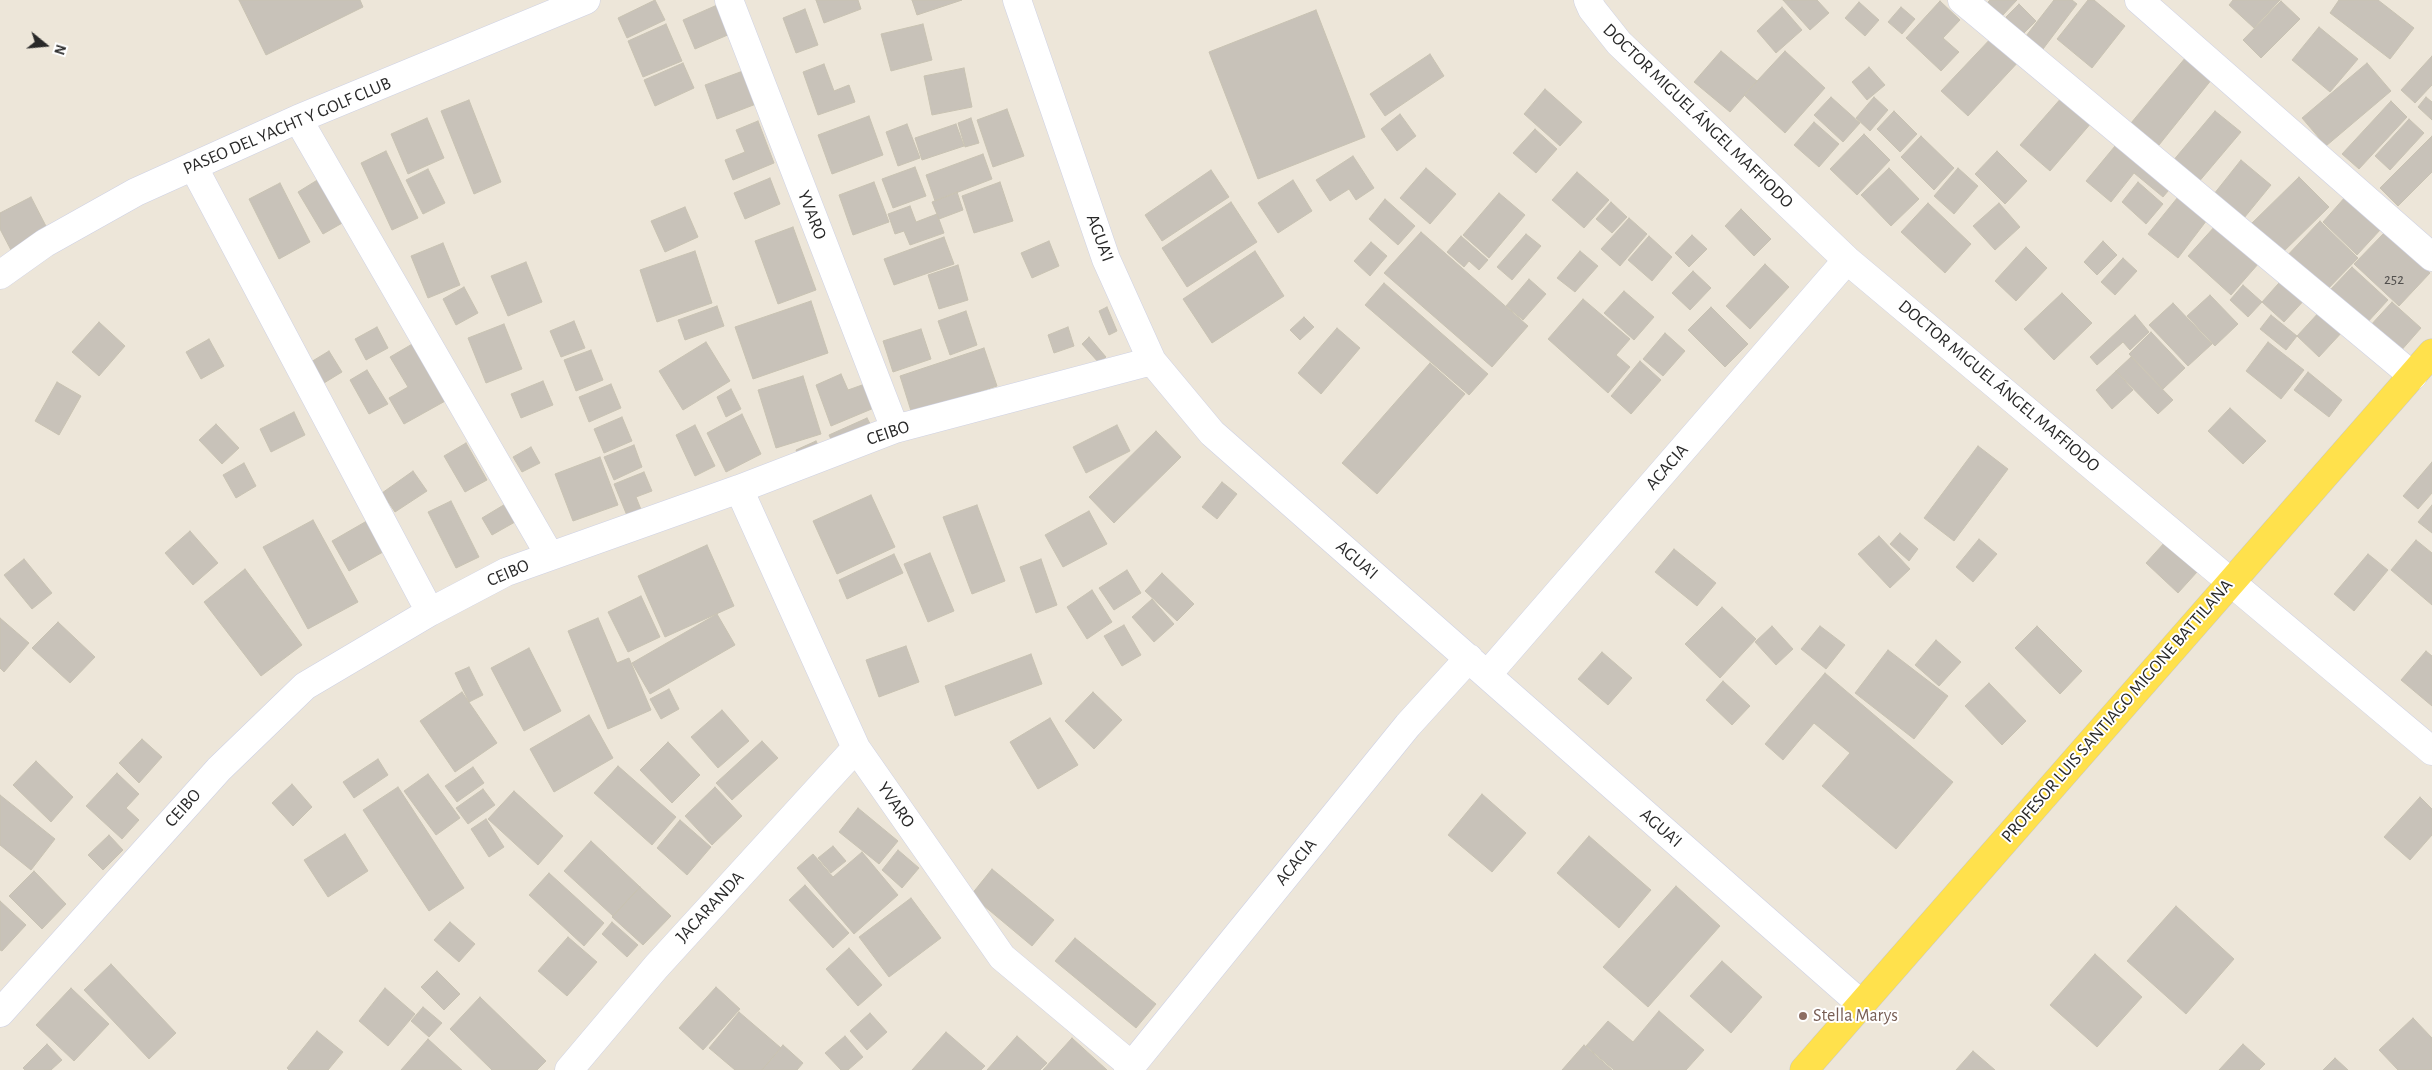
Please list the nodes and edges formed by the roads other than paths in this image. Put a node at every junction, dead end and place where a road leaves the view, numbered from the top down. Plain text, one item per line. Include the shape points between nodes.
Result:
1 (586, 0) edge
2 (729, 0) edge
3 (1017, 0) edge
4 (1588, 0) edge
5 (1962, 0) edge
6 (2139, 0) edge
7 (298, 119) junction
8 (193, 166) junction
9 (2432, 257) edge
10 (1847, 260) junction
11 (0, 275) edge
12 (2432, 353) edge
13 (1152, 361) junction
14 (2413, 376) junction
15 (895, 429) junction
16 (739, 489) junction
17 (550, 556) junction
18 (2232, 580) junction
19 (430, 612) junction
20 (1478, 666) junction
21 (856, 748) junction
22 (2432, 751) edge
23 (1861, 1004) junction
24 (0, 1013) edge
25 (1130, 1068) edge
26 (569, 1070) edge
27 (1804, 1070) edge

1 - 7 street, PASEO DEL YACHT Y GOLF CLUB
2 - 15 street, YVARO
3 - 13 street, AGUA'I via 1106,259
4 - 10 street, DOCTOR MIGUEL ÁNGEL MAFFIODO via 1619,43
5 - 14 street
6 - 9 street
7 - 8 street, PASEO DEL YACHT Y GOLF CLUB
7 - 17 street
8 - 11 street, PASEO DEL YACHT Y GOLF CLUB via 136,192 45,243
8 - 19 street
10 - 18 street, DOCTOR MIGUEL ÁNGEL MAFFIODO
10 - 20 street, ACACIA
12 - 14 main road, PROFESOR LUIS SANTIAGO MIGONE BATTILANA
13 - 15 street, CEIBO
13 - 20 street, AGUA'I via 1212,433
14 - 18 main road, PROFESOR LUIS SANTIAGO MIGONE BATTILANA
15 - 16 street, CEIBO
16 - 17 street, CEIBO
16 - 21 street, YVARO
17 - 19 street, CEIBO via 506,572
18 - 22 street, DOCTOR MIGUEL ÁNGEL MAFFIODO
18 - 23 main road, PROFESOR LUIS SANTIAGO MIGONE BATTILANA
19 - 24 street, CEIBO via 305,686 218,769
20 - 23 street, AGUA'I
20 - 25 street, ACACIA via 1408,725
21 - 25 street, YVARO via 1002,957
21 - 26 street, JACARANDA via 656,967
23 - 27 main road, PROFESOR LUIS SANTIAGO MIGONE BATTILANA

